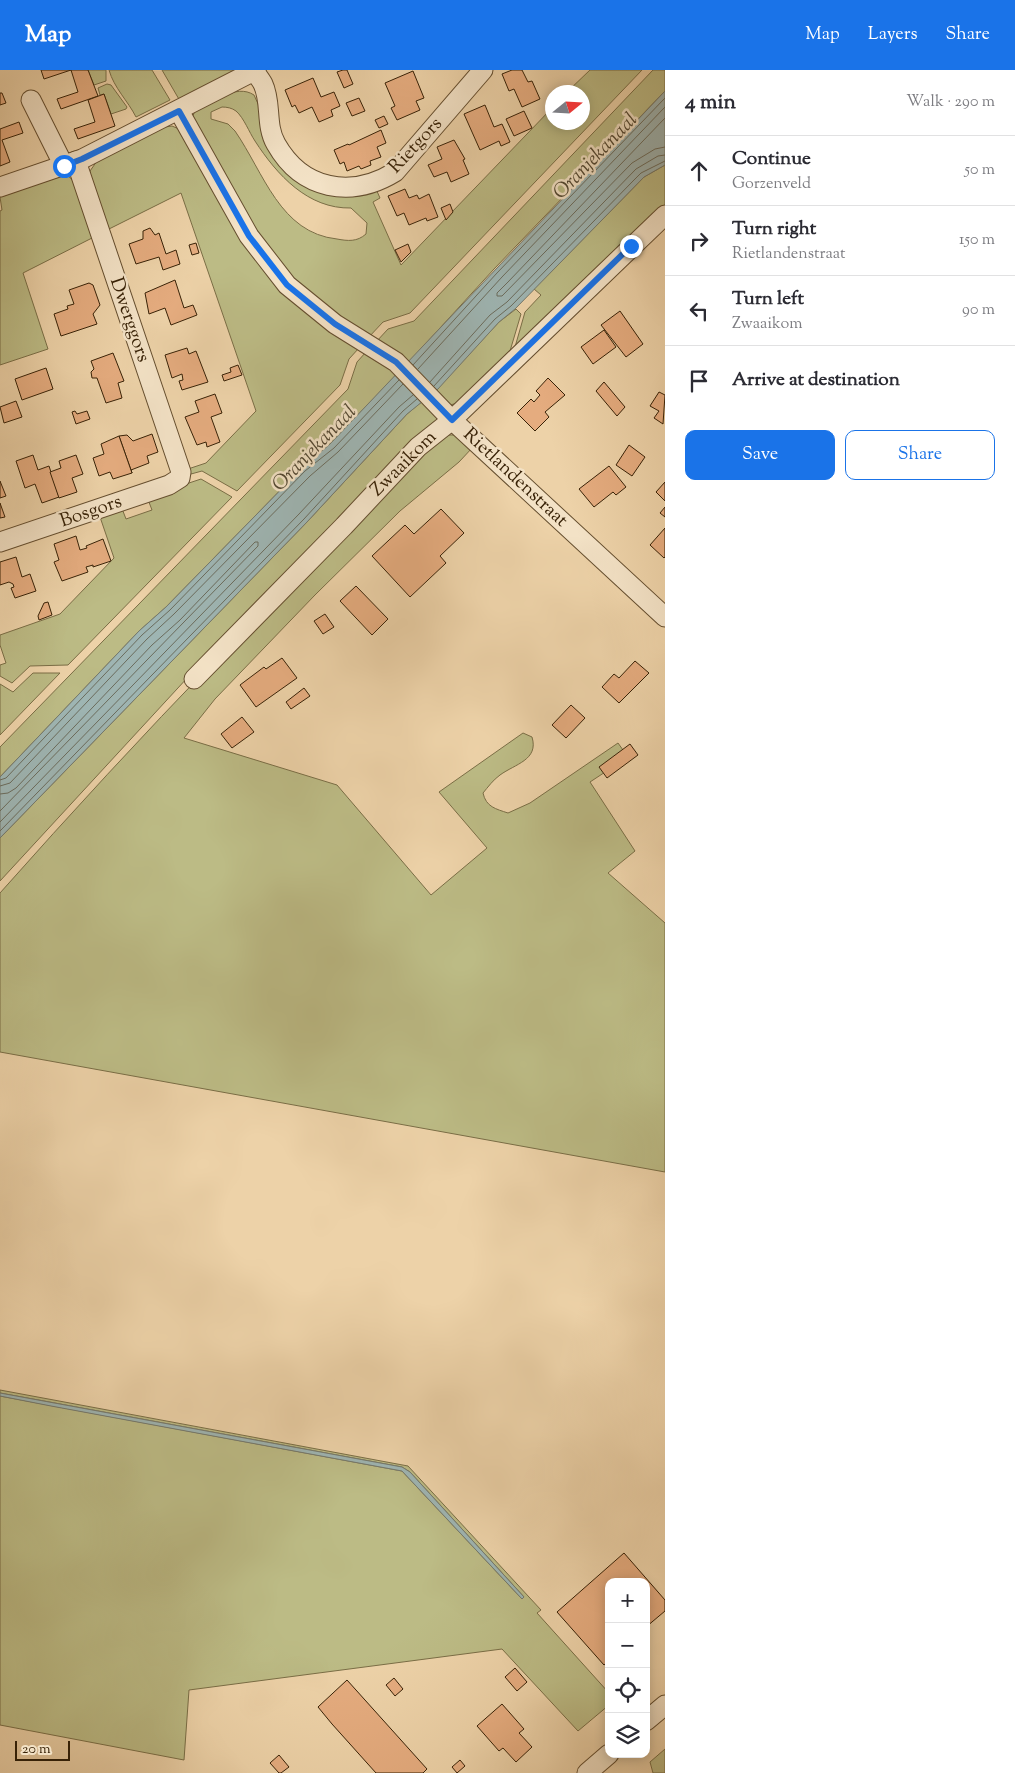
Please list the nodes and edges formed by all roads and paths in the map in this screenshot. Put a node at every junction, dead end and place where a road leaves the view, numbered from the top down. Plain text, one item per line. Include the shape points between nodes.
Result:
1 (482, 70) edge
2 (255, 71) edge
3 (31, 100) dead end
4 (179, 111) junction
5 (70, 164) junction
6 (0, 187) edge
7 (665, 215) edge
8 (452, 420) junction
9 (180, 478) joint
10 (0, 542) edge
11 (665, 617) edge
12 (194, 680) dead end
13 (665, 1705) edge
14 (650, 1718) edge
15 (605, 1757) edge
16 (587, 1773) edge

1 - 2 street, Rietgors via 395,172 366,186 345,188 311,179 293,165 276,144 268,120 263,84
2 - 4 street
3 - 5 street, Dwerggors
4 - 5 street
4 - 8 street, Rietlandenstraat via 249,236 287,285 335,324 396,362
5 - 6 street
5 - 9 street, Dwerggors via 181,472
7 - 8 street, Zwaaikom
8 - 11 street, Rietlandenstraat
8 - 12 street, Zwaaikom via 418,447
9 - 10 street, Bosgors via 169,485
13 - 14 street
15 - 16 street

